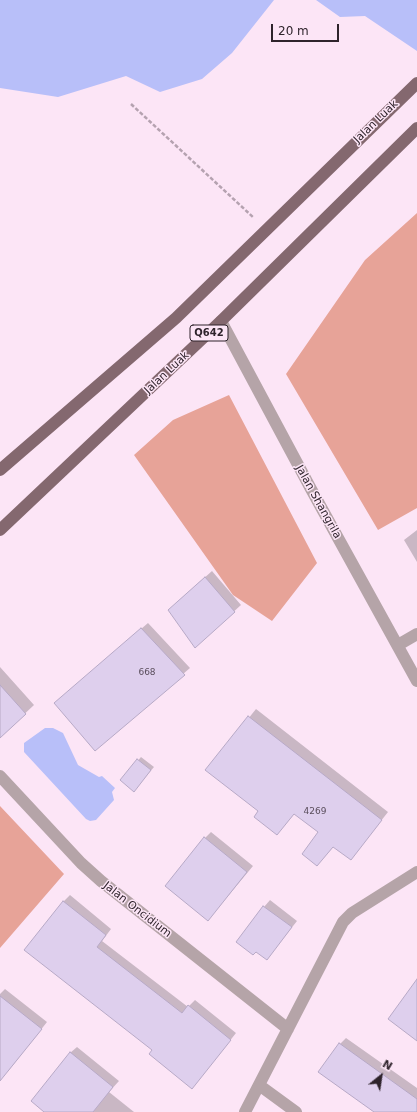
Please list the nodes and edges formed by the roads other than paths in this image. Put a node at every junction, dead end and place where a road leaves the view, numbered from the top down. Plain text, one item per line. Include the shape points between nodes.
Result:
1 (417, 83) edge
2 (416, 130) edge
3 (222, 321) junction
4 (0, 470) edge
5 (0, 530) edge
6 (417, 634) edge
7 (398, 645) junction
8 (417, 681) edge
9 (0, 776) edge
10 (417, 872) edge
11 (288, 1029) junction
12 (259, 1085) junction
13 (245, 1112) edge
14 (296, 1112) edge

1 - 4 main road, Jalan Luak / Q642 via 176,318
2 - 3 main road, Jalan Luak / Q642
3 - 5 main road, Jalan Luak / Q642
3 - 7 street, Jalan Shangrila
6 - 7 street
7 - 8 street, Jalan Shangrila
9 - 11 street, Jalan Oncidium via 102,882
10 - 11 street via 352,913 343,922
11 - 12 street
12 - 13 street
12 - 14 street

